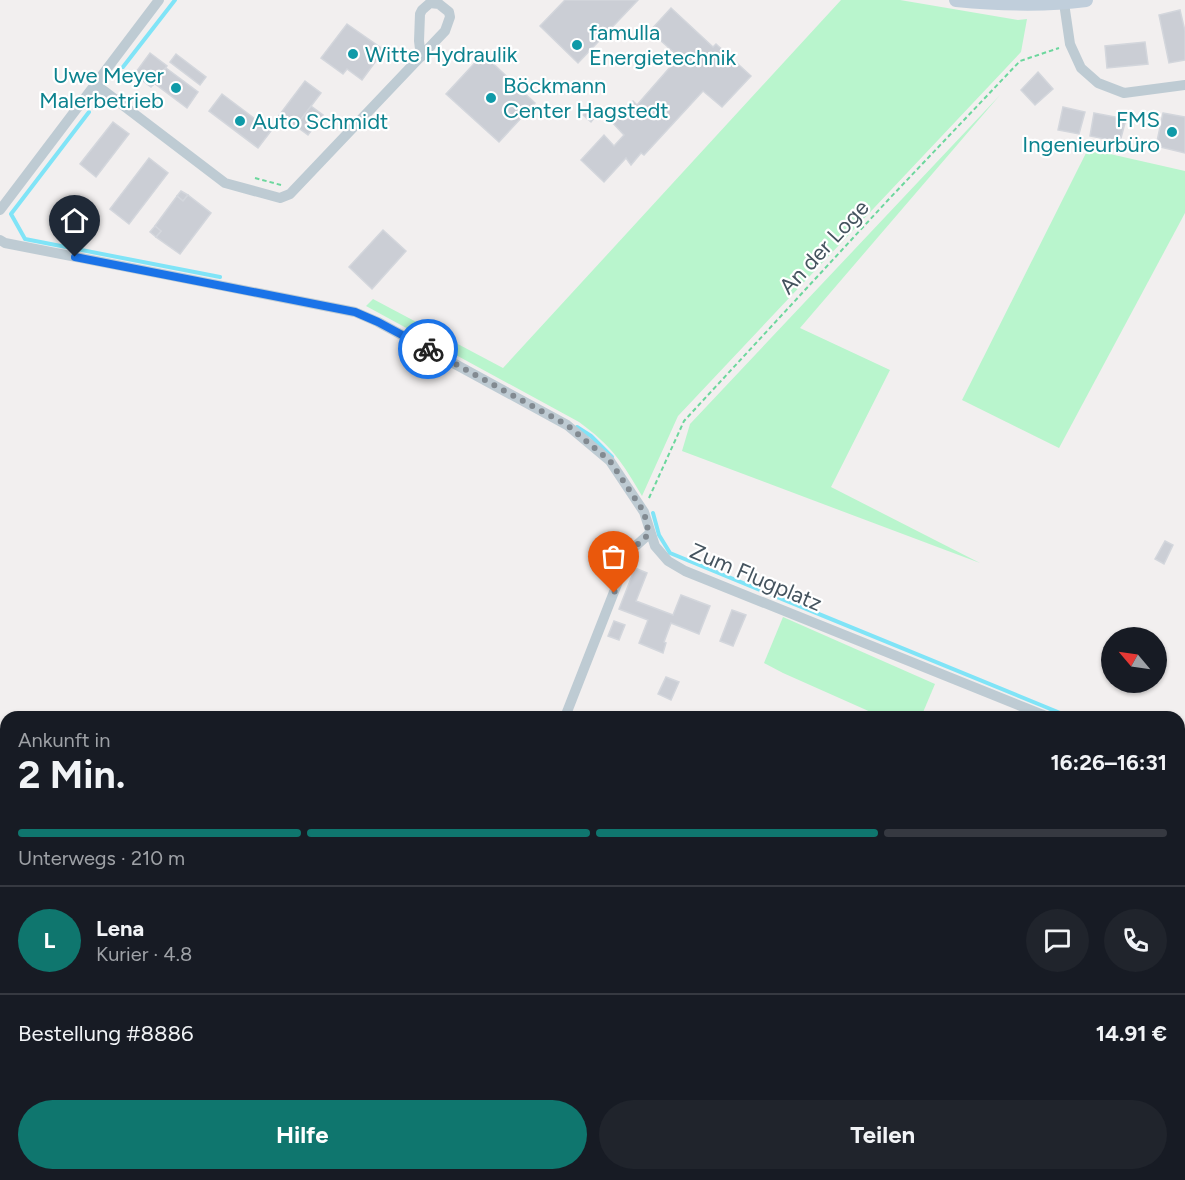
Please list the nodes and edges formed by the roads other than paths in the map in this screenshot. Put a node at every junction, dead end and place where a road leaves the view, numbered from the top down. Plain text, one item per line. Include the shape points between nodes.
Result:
1 (159, 0) edge
2 (956, 0) edge
3 (1086, 0) edge
4 (1064, 3) junction
5 (421, 57) junction
6 (95, 84) junction
7 (1185, 85) edge
8 (0, 210) edge
9 (0, 240) edge
10 (649, 534) junction
11 (567, 711) edge
12 (1033, 711) edge

1 - 6 street
2 - 4 street
3 - 4 street
4 - 7 street via 1070,44 1081,68 1098,84 1124,93
5 - 5 street via 448,24 449,12 440,4 430,3 420,14
5 - 6 street via 290,194 280,198 225,183
6 - 8 street
9 - 10 street, Zum Flugplatz via 355,312 378,322 567,425 610,461 644,512
10 - 11 street via 630,551
10 - 12 street, Zum Flugplatz via 668,561 685,571

